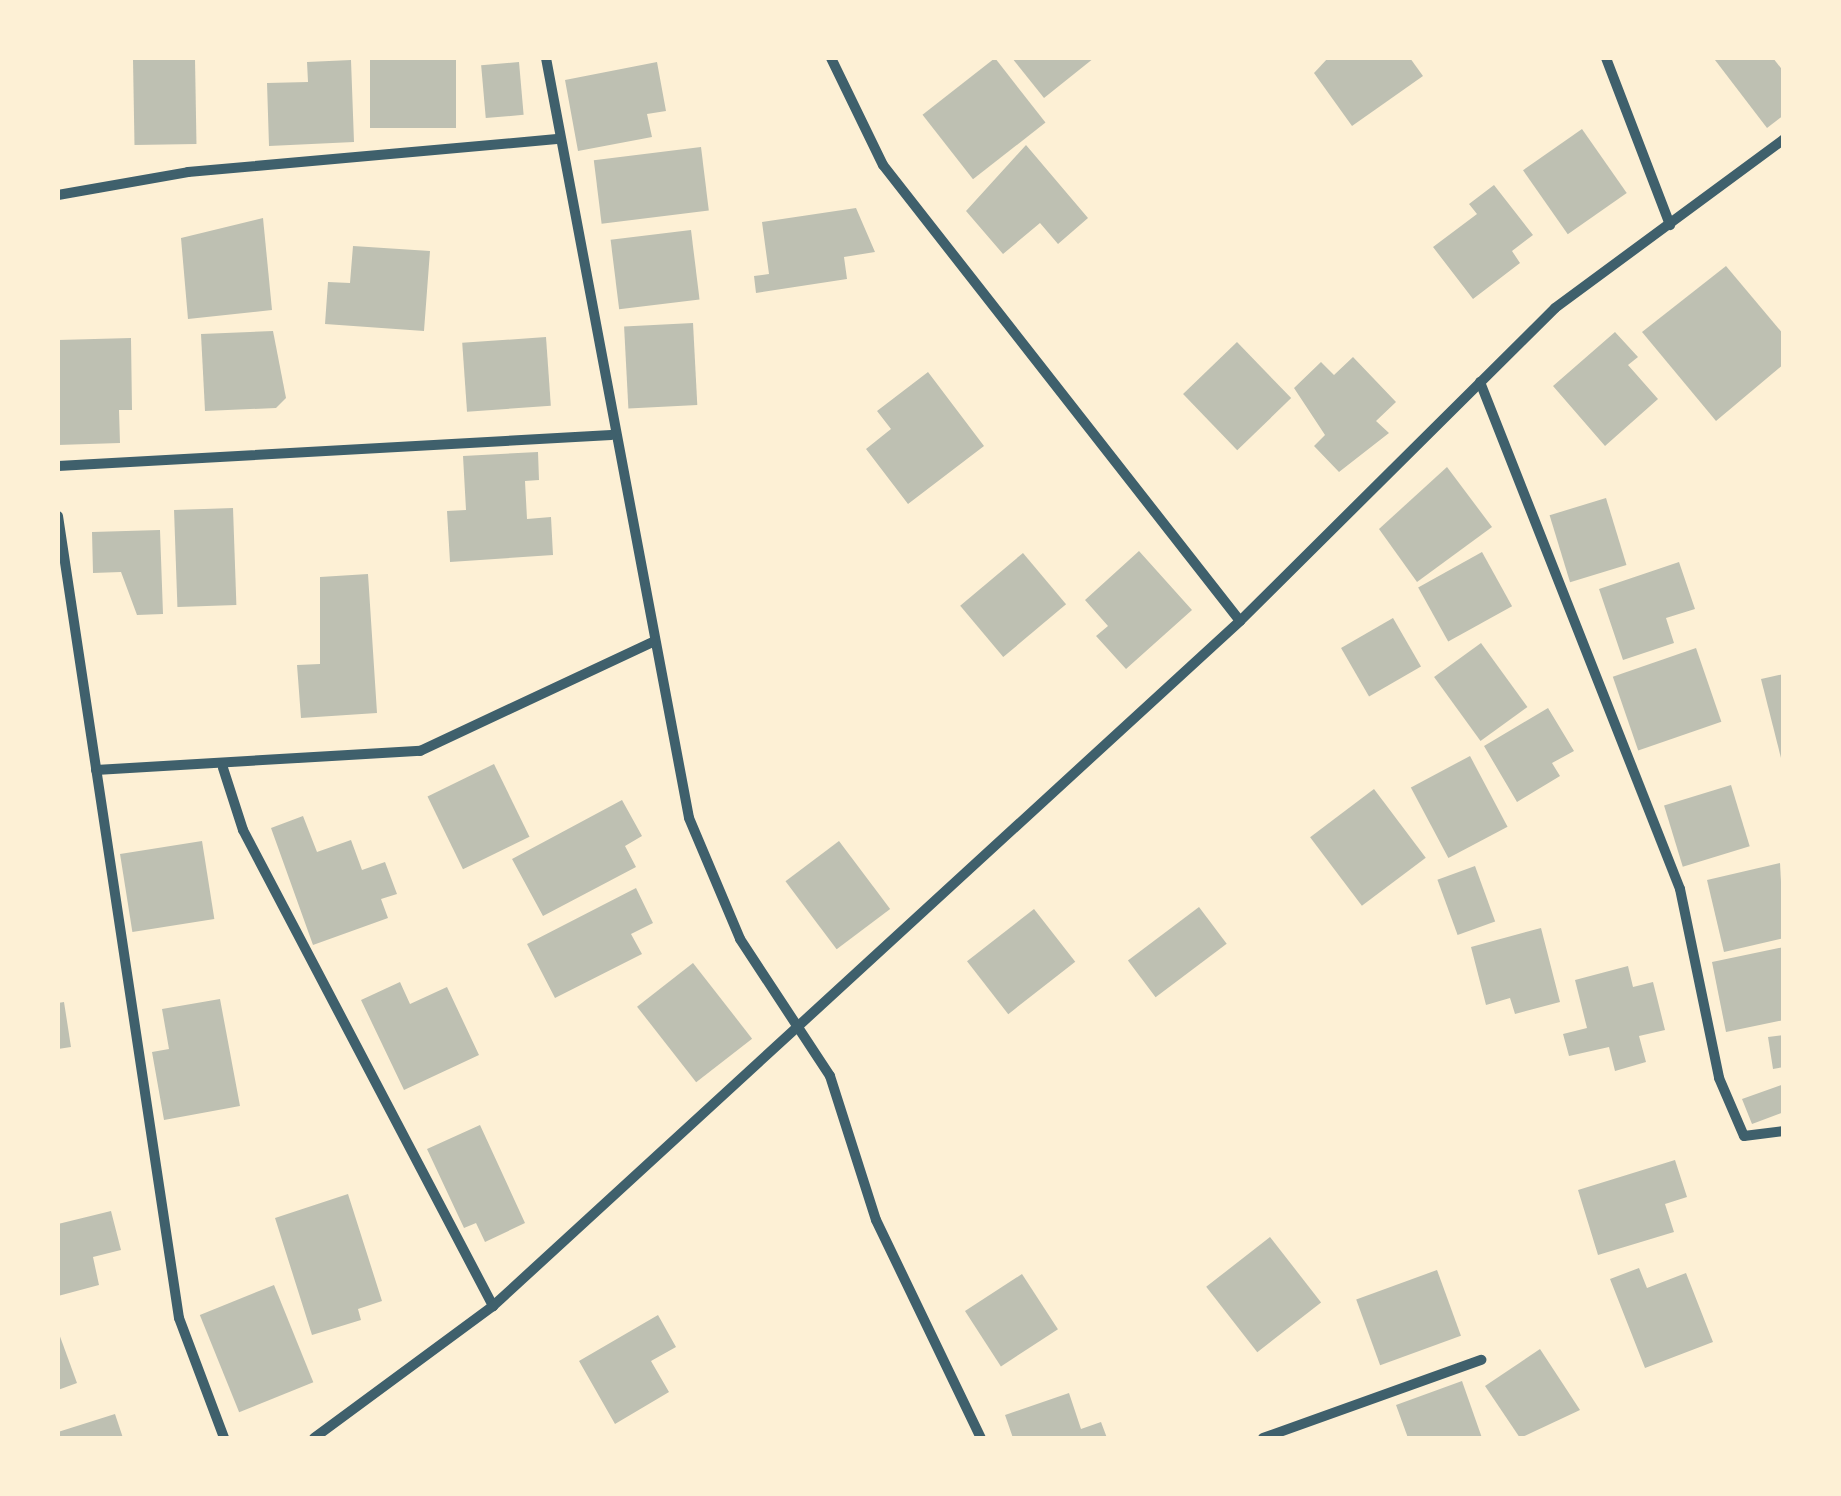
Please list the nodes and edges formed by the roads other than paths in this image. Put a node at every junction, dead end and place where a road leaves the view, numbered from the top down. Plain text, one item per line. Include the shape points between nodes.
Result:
1 (546, 58) edge
2 (831, 58) edge
3 (1606, 58) edge
4 (560, 139) junction
5 (1784, 139) edge
6 (58, 196) edge
7 (1670, 225) junction
8 (1480, 382) junction
9 (611, 435) junction
10 (58, 466) edge
11 (58, 516) edge
12 (1240, 620) junction
13 (652, 642) junction
14 (223, 768) junction
15 (96, 770) junction
16 (794, 1029) junction
17 (1784, 1131) edge
18 (493, 1306) junction
19 (1482, 1360) dead end
20 (224, 1438) edge
21 (314, 1438) edge
22 (981, 1438) edge
23 (1263, 1438) edge

1 - 4 street
2 - 12 street via 883,165
3 - 7 street
4 - 6 street via 188,172
4 - 9 street
5 - 7 street
7 - 8 street via 1554,308
8 - 12 street
8 - 17 street via 1680,890 1719,1078 1744,1136
9 - 10 street
9 - 13 street
11 - 15 street
12 - 16 street
13 - 14 street via 420,751
13 - 16 street via 689,818 740,939
14 - 15 street
14 - 18 street via 243,830
15 - 20 street via 179,1318
16 - 18 street
16 - 22 street via 830,1076 876,1220
18 - 21 street
19 - 23 street

